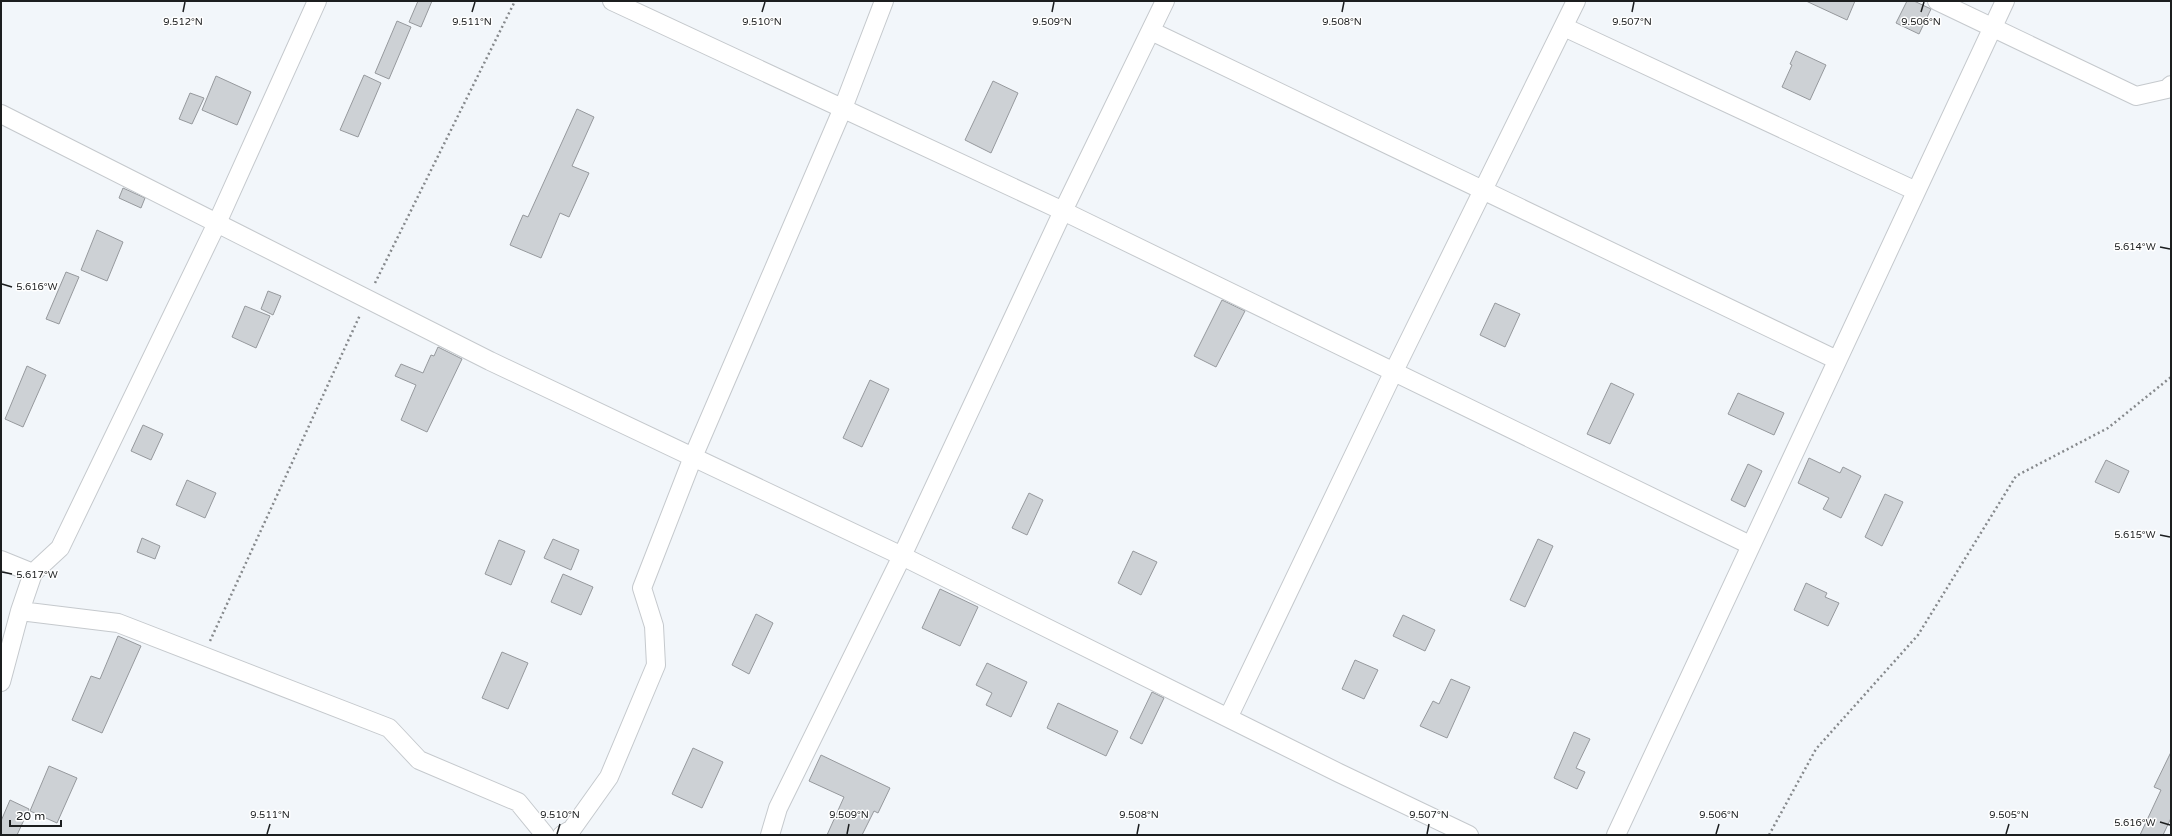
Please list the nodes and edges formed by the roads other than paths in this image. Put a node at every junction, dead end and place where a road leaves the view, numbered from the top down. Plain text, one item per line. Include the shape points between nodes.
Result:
1 (317, 1) edge
2 (612, 1) edge
3 (884, 1) edge
4 (1165, 1) edge
5 (1576, 1) edge
6 (1937, 1) edge
7 (2005, 1) edge
8 (1564, 26) junction
9 (1993, 28) junction
10 (1151, 31) junction
11 (2171, 85) edge
12 (843, 108) junction
13 (1, 114) edge
14 (1916, 191) junction
15 (1482, 192) junction
16 (1064, 211) junction
17 (217, 223) junction
18 (1837, 360) junction
19 (1394, 371) junction
20 (693, 457) junction
21 (1750, 545) junction
22 (902, 556) junction
23 (1, 560) edge
24 (33, 573) junction
25 (20, 611) junction
26 (1, 682) edge
27 (1228, 718) junction
28 (572, 833) edge
29 (545, 835) edge
30 (770, 835) edge
31 (1469, 835) edge
32 (1616, 835) edge

1 - 17 street
2 - 12 street
3 - 12 street
4 - 10 street
5 - 8 street
6 - 9 street
7 - 9 street
8 - 14 street
8 - 15 street
9 - 11 street via 2136,96 2167,89
9 - 14 street
10 - 15 street
10 - 16 street
12 - 16 street
12 - 20 street
13 - 17 street
14 - 18 street
15 - 18 street
15 - 19 street
16 - 19 street
16 - 22 street
17 - 20 street via 490,361
17 - 24 street via 60,548
18 - 21 street
19 - 21 street
19 - 27 street
20 - 22 street
20 - 28 street via 642,588 654,626 656,666 609,777
21 - 32 street
22 - 27 street
22 - 30 street via 778,808
23 - 24 street
24 - 25 street
25 - 26 street
25 - 29 street via 118,623 389,728 418,760 518,802
27 - 31 street

